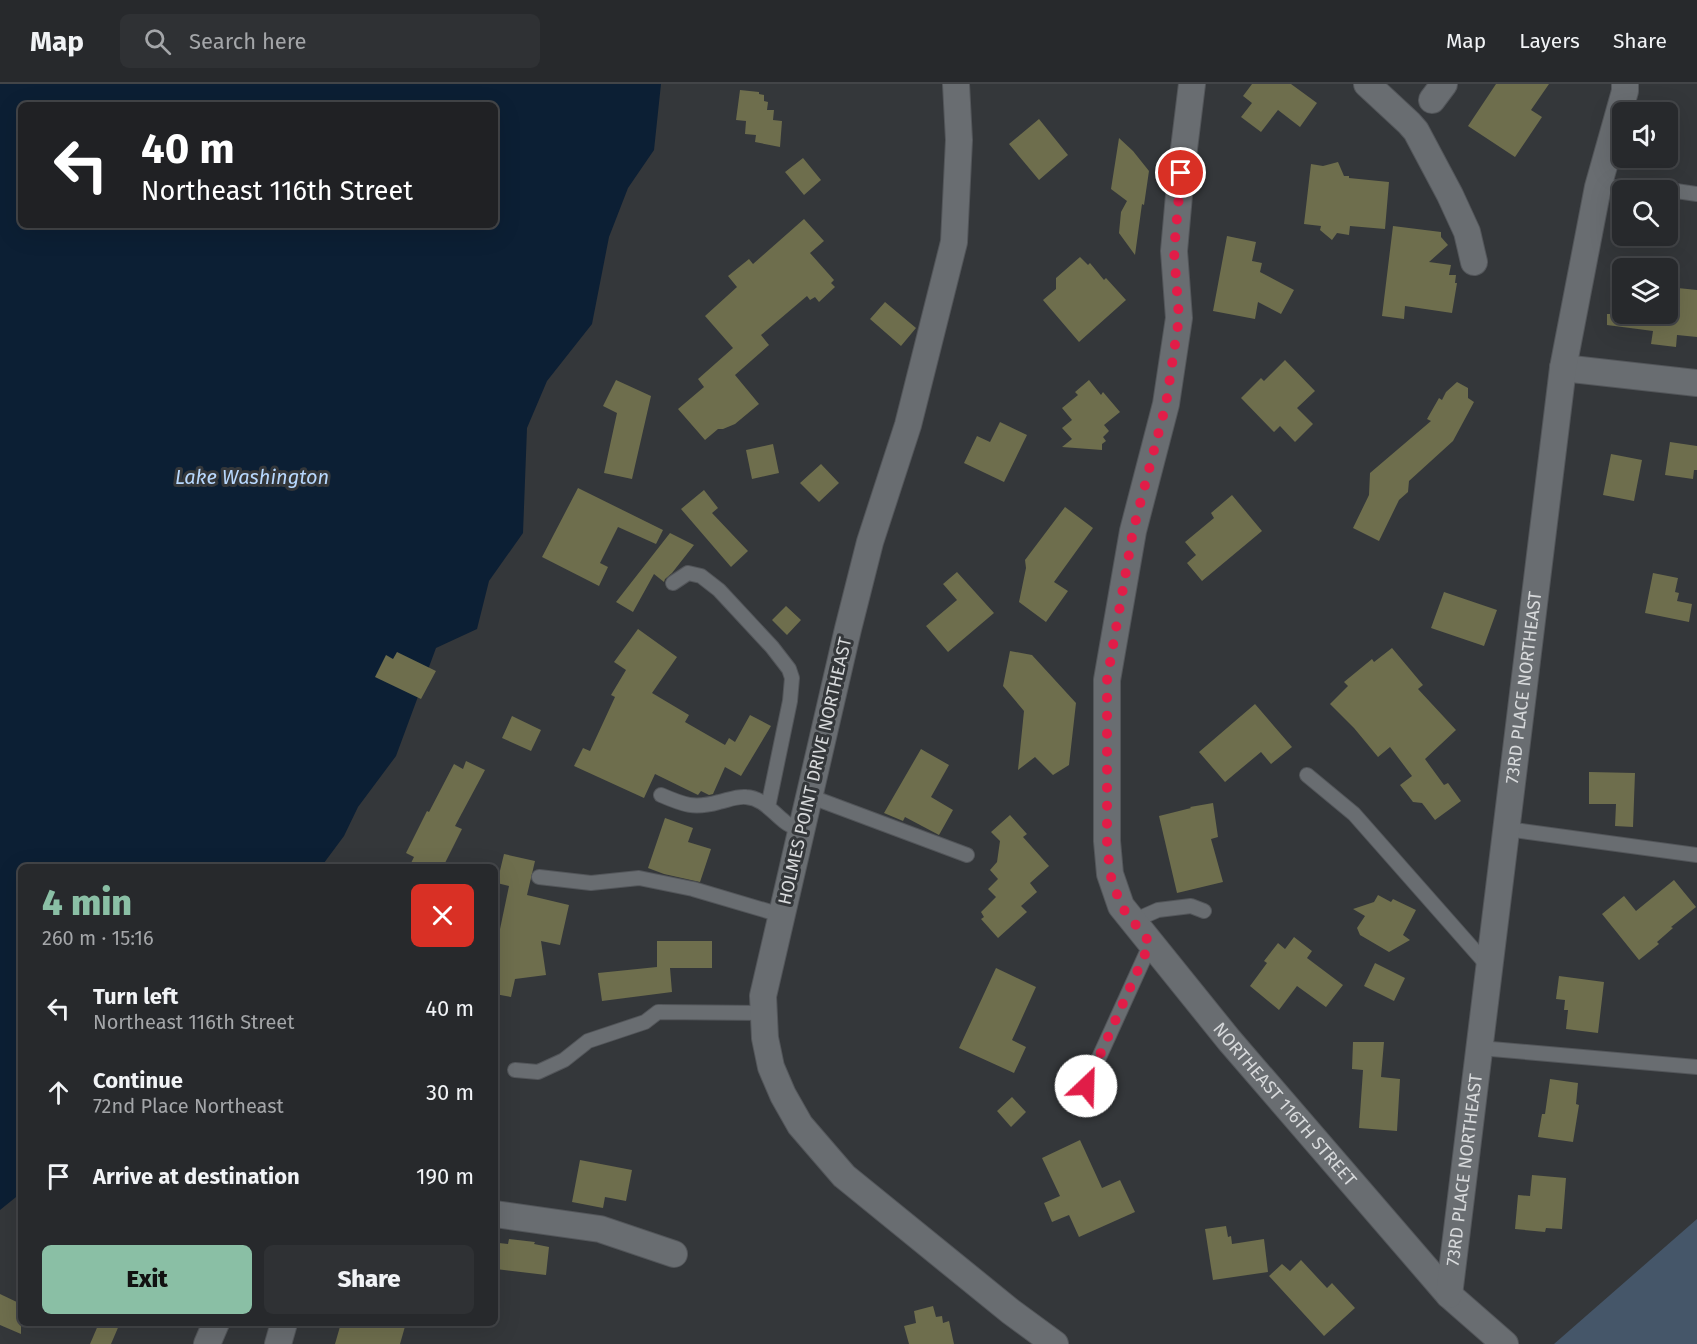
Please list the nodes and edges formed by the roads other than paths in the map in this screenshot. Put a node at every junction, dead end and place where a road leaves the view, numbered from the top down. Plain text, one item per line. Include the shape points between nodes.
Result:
1 (956, 84) edge
2 (1192, 84) edge
3 (1367, 84) edge
4 (1625, 84) edge
5 (1598, 187) junction
6 (1697, 194) edge
7 (1474, 262) dead end
8 (1563, 368) junction
9 (1697, 382) edge
10 (673, 583) dead end
11 (1307, 775) dead end
12 (661, 795) dead end
13 (809, 796) junction
14 (768, 807) junction
15 (1507, 829) junction
16 (801, 831) junction
17 (967, 855) dead end
18 (1697, 855) edge
19 (539, 877) dead end
20 (1204, 911) dead end
21 (781, 915) junction
22 (1133, 921) junction
23 (1150, 943) junction
24 (1490, 967) junction
25 (764, 1013) junction
26 (1480, 1048) junction
27 (1697, 1067) edge
28 (515, 1070) dead end
29 (1077, 1106) dead end
30 (498, 1214) edge
31 (674, 1254) dead end
32 (1449, 1295) junction
33 (215, 1326) edge
34 (283, 1326) edge
35 (207, 1344) edge
36 (278, 1344) edge
37 (1055, 1344) edge
38 (1505, 1344) edge

1 - 13 street, HOLMES POINT DRIVE NORTHEAST via 959,141 954,242 908,425 870,542
2 - 22 street, NORTHEAST 116TH STREET via 1174,251 1179,318 1166,404 1133,531 1107,680 1110,874 1121,906
3 - 7 street via 1416,131 1467,232
4 - 5 street, 73RD PLACE NORTHEAST
5 - 6 lane
5 - 8 street, 73RD PLACE NORTHEAST
8 - 9 street
8 - 15 street, 73RD PLACE NORTHEAST
10 - 14 lane via 688,573 701,576 734,606 789,669 790,701
11 - 24 lane via 1354,814
12 - 14 lane via 692,806 747,797
13 - 16 street, HOLMES POINT DRIVE NORTHEAST
13 - 17 lane
14 - 16 lane
15 - 18 lane
15 - 24 street, 73RD PLACE NORTHEAST
16 - 21 street, HOLMES POINT DRIVE NORTHEAST
19 - 21 lane via 591,883 639,878
20 - 22 lane via 1191,906 1158,910
21 - 25 street, HOLMES POINT DRIVE NORTHEAST via 763,996
22 - 23 street, NORTHEAST 116TH STREET
23 - 29 lane
23 - 32 street, NORTHEAST 116TH STREET
24 - 26 street, 73RD PLACE NORTHEAST
25 - 28 lane via 658,1012 645,1022 588,1041 564,1060 538,1072
25 - 37 street, HOLMES POINT DRIVE NORTHEAST via 771,1067 783,1095 800,1125 844,1176
26 - 27 lane
26 - 32 street, 73RD PLACE NORTHEAST
30 - 31 street via 600,1229
32 - 38 street, NORTHEAST 116TH STREET
33 - 35 street
34 - 36 street

